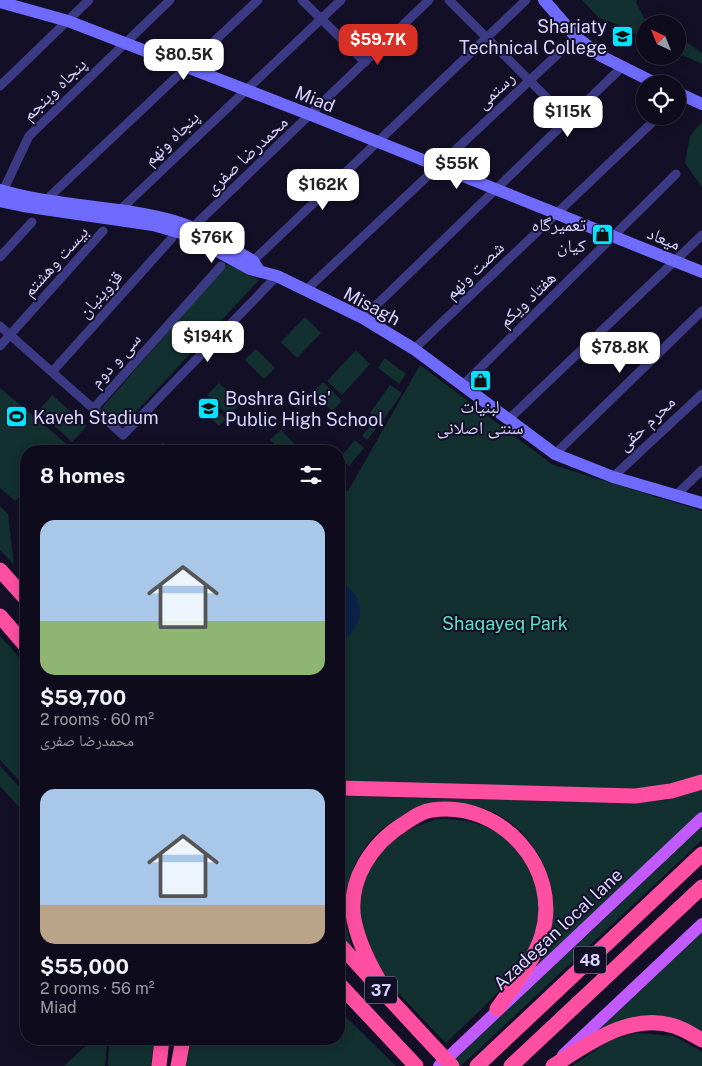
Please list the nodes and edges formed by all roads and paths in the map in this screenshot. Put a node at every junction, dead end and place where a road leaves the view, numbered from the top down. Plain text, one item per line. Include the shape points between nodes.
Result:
1 (90, 0) edge
2 (170, 0) edge
3 (258, 0) edge
4 (302, 0) edge
5 (340, 0) edge
6 (429, 0) edge
7 (449, 0) edge
8 (526, 0) edge
9 (544, 0) edge
10 (0, 2) edge
11 (321, 19) junction
12 (68, 21) junction
13 (576, 36) junction
14 (487, 38) junction
15 (124, 43) junction
16 (365, 62) junction
17 (186, 67) junction
18 (622, 68) junction
19 (637, 75) edge
20 (529, 80) junction
21 (0, 86) edge
22 (244, 90) junction
23 (686, 98) edge
24 (702, 104) edge
25 (311, 115) junction
26 (569, 120) junction
27 (650, 125) edge
28 (377, 144) junction
29 (436, 167) junction
30 (676, 174) dead end
31 (496, 191) junction
32 (1, 194) edge
33 (46, 200) junction
34 (121, 209) junction
35 (556, 214) junction
36 (32, 222) dead end
37 (103, 231) dead end
38 (190, 232) junction
39 (702, 235) edge
40 (613, 237) junction
41 (172, 238) dead end
42 (0, 257) edge
43 (675, 262) junction
44 (221, 266) dead end
45 (256, 266) junction
46 (702, 272) edge
47 (277, 276) junction
48 (305, 291) junction
49 (702, 311) edge
50 (363, 318) junction
51 (0, 326) edge
52 (10, 335) junction
53 (0, 346) edge
54 (414, 349) junction
55 (52, 372) junction
56 (463, 385) junction
57 (702, 394) edge
58 (93, 409) junction
59 (509, 419) junction
60 (555, 454) junction
61 (702, 470) edge
62 (613, 477) junction
63 (676, 495) junction
64 (702, 503) edge
65 (0, 570) edge
66 (20, 592) edge
67 (2, 620) edge
68 (20, 640) edge
69 (702, 782) edge
70 (345, 788) edge
71 (702, 818) edge
72 (702, 854) edge
73 (702, 887) edge
74 (702, 924) edge
75 (345, 950) edge
76 (345, 991) edge
77 (390, 999) junction
78 (345, 1004) edge
79 (497, 1009) junction
80 (368, 1017) junction
81 (702, 1040) edge
82 (161, 1045) edge
83 (182, 1045) edge
84 (414, 1064) edge
85 (159, 1066) edge
86 (178, 1066) edge
87 (439, 1066) edge
88 (452, 1066) edge
89 (477, 1066) edge
90 (511, 1066) edge
91 (553, 1066) edge

1 - 12 street
2 - 15 street, پنجاه وپنجم
3 - 17 street
4 - 11 street
5 - 11 street, پنجاه ونهم
6 - 16 street, محمدرضا صفری
7 - 14 street
8 - 14 street
9 - 13 street
10 - 12 street, Miad
11 - 16 street
11 - 22 street, پنجاه ونهم
12 - 15 street, Miad
12 - 21 street
13 - 18 street
13 - 20 street, رستمی
14 - 20 street
14 - 28 street
15 - 17 street, Miad
15 - 32 street, پنجاه وپنجم via 29,136
16 - 25 street, محمدرضا صفری
17 - 22 street, Miad
17 - 33 street
18 - 19 street
18 - 26 street
20 - 26 street
20 - 29 street, رستمی
22 - 25 street, Miad
22 - 34 street, پنجاه ونهم
23 - 24 street
25 - 28 street, Miad
25 - 38 street, محمدرضا صفری
26 - 31 street
27 - 35 street, شصت ونهم
28 - 29 street, Miad
28 - 45 street
29 - 31 street, Miad
29 - 48 street, رستمی
30 - 40 street, هفتاد ویکم
31 - 35 street, Miad
31 - 50 street
32 - 33 street, Misagh
32 - 38 street, Misagh via 23,206
33 - 34 street, Misagh
34 - 38 street, Misagh via 176,221
35 - 40 street, Miad
35 - 54 street, شصت ونهم
36 - 42 street
37 - 52 street, بیست وهشتم
38 - 45 street, Misagh via 250,269
39 - 43 street
40 - 43 street, میعاد
40 - 56 street, هفتاد ویکم
41 - 55 street, قزوینیان
43 - 46 street, میعاد
43 - 59 street
44 - 58 street, سی و دوم
45 - 47 street, Misagh
47 - 48 street, Misagh
47 - 58 street via 123,435
48 - 50 street, Misagh
49 - 60 street
50 - 54 street, Misagh
51 - 52 street
52 - 53 street, بیست وهشتم
52 - 55 street
54 - 56 street, Misagh
55 - 58 street
56 - 59 street, Misagh
57 - 62 street, محرم حقی
59 - 60 street, Misagh
60 - 62 street, Misagh
61 - 63 street
62 - 63 street, Misagh
63 - 64 street, Misagh
65 - 66 highway
67 - 68 highway
69 - 70 highway via 635,796
71 - 79 main road, Azadegan local lane
72 - 89 highway, 48
73 - 90 highway, 48
74 - 91 main road
75 - 77 highway, 37
76 - 80 highway, 37
77 - 79 highway via 359,941 353,897 357,882 368,856 389,833 417,815 432,810 452,810 476,814 509,831 524,845 543,883 546,901 542,936 532,959
77 - 88 highway, 37, bridge
78 - 80 highway
79 - 87 main road, Azadegan local lane
80 - 84 highway, 37
81 - 91 highway via 674,1026 636,1024 592,1041
82 - 85 highway
83 - 86 highway

